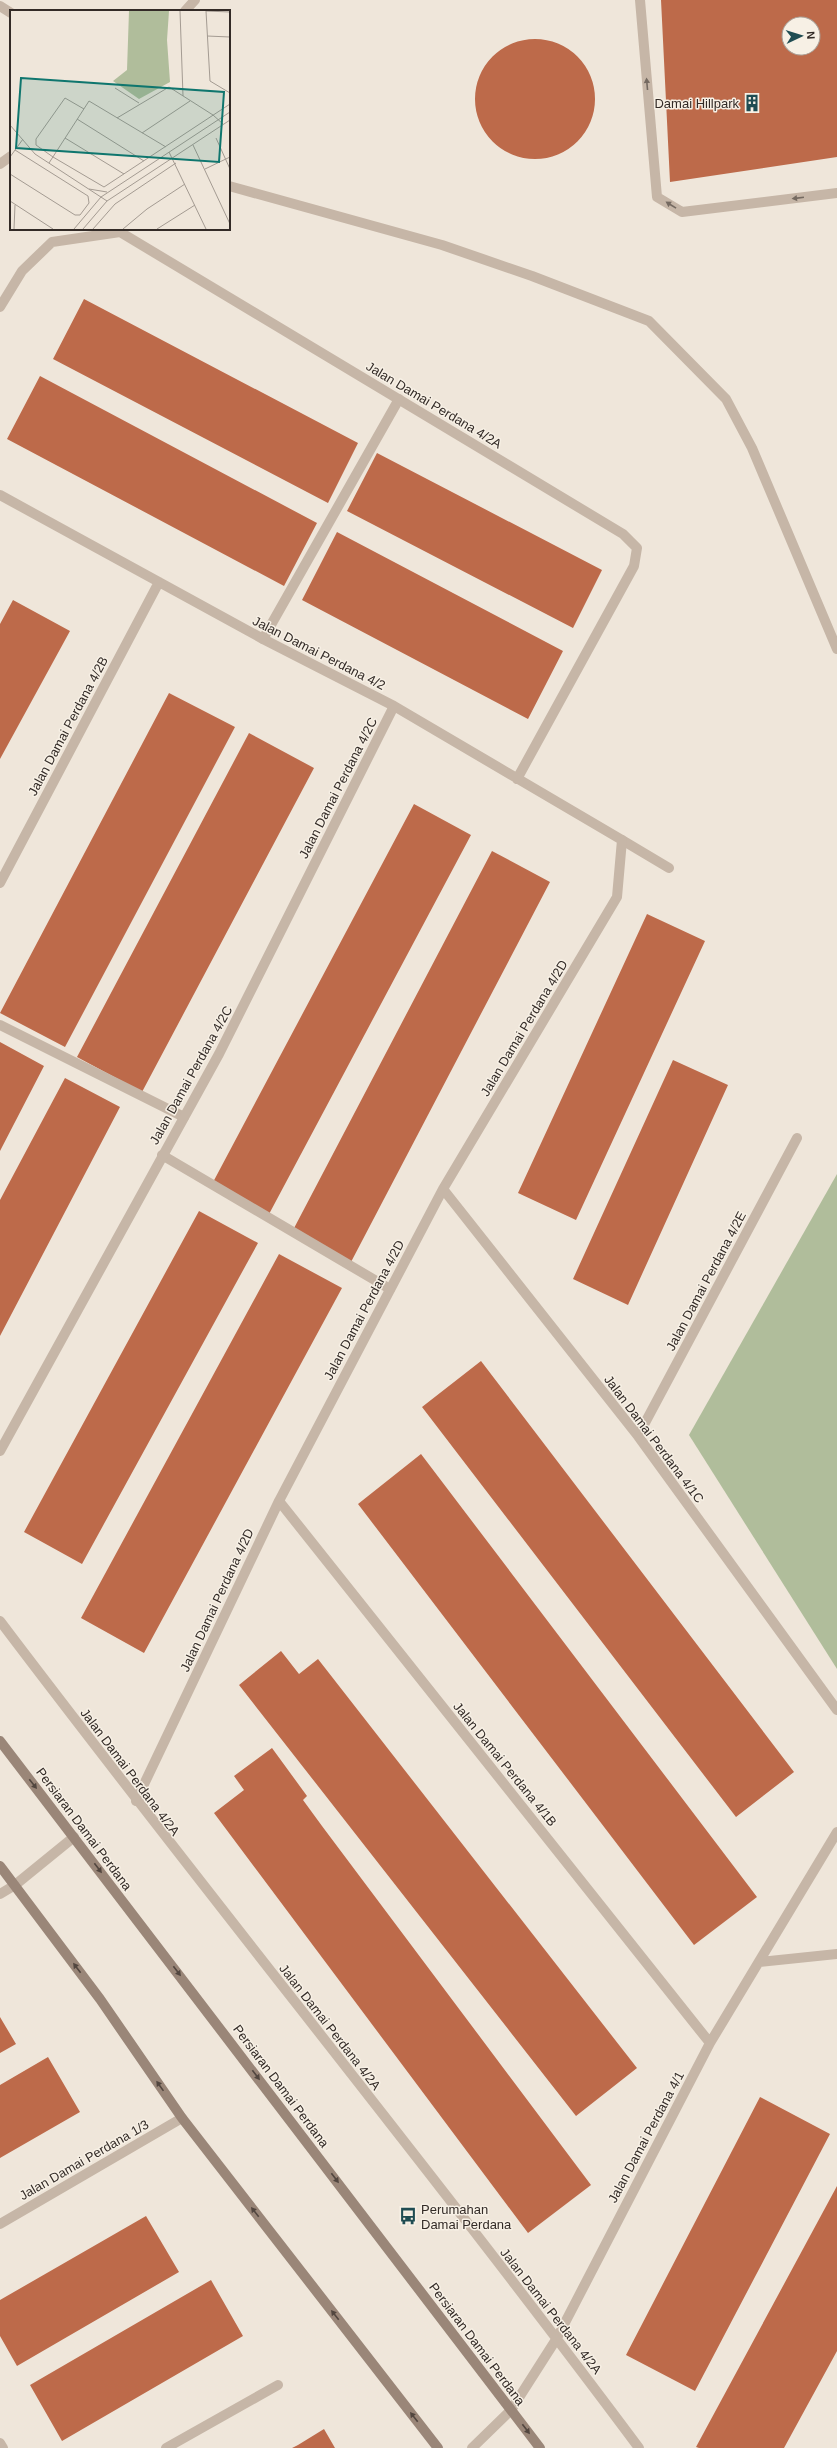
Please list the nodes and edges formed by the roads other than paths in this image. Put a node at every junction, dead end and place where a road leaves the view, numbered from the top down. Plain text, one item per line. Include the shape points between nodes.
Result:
1 (195, 0) edge
2 (640, 0) edge
3 (0, 6) edge
4 (186, 10) edge
5 (10, 12) edge
6 (10, 157) edge
7 (0, 164) edge
8 (230, 186) edge
9 (837, 193) edge
10 (0, 307) edge
11 (399, 399) junction
12 (0, 495) edge
13 (159, 582) junction
14 (263, 639) junction
15 (837, 649) edge
16 (394, 706) junction
17 (517, 779) junction
18 (622, 840) junction
19 (669, 868) dead end
20 (0, 883) edge
21 (0, 1024) edge
22 (184, 1118) junction
23 (797, 1138) dead end
24 (162, 1156) junction
25 (443, 1189) junction
26 (390, 1289) junction
27 (638, 1436) junction
28 (0, 1451) edge
29 (278, 1501) junction
30 (0, 1622) edge
31 (837, 1710) edge
32 (0, 1741) edge
33 (136, 1801) junction
34 (837, 1832) edge
35 (74, 1837) junction
36 (0, 1866) edge
37 (15, 1885) junction
38 (0, 1894) edge
39 (837, 1954) edge
40 (760, 1962) junction
41 (710, 2043) junction
42 (182, 2118) junction
43 (0, 2224) edge
44 (557, 2338) junction
45 (278, 2385) dead end
46 (511, 2410) junction
47 (0, 2443) edge
48 (3, 2448) edge
49 (166, 2448) edge
50 (438, 2448) edge
51 (472, 2448) edge
52 (540, 2448) edge
53 (639, 2448) edge

1 - 4 street
9 -> 2 street via 682,212 657,196
3 - 5 street
6 - 7 street
8 - 15 street via 442,245 649,321 726,399 752,448
10 - 11 street, Jalan Damai Perdana 4/2A via 22,271 52,242 120,232
11 - 14 street
11 - 17 street, Jalan Damai Perdana 4/2A via 623,534 637,548 634,566
12 - 13 street, Jalan Damai Perdana 4/2
13 - 14 street, Jalan Damai Perdana 4/2
13 - 20 street, Jalan Damai Perdana 4/2B
14 - 16 street, Jalan Damai Perdana 4/2
16 - 17 street, Jalan Damai Perdana 4/2
16 - 22 street, Jalan Damai Perdana 4/2C via 219,1054
17 - 18 street, Jalan Damai Perdana 4/2
18 - 19 street, Jalan Damai Perdana 4/2
18 - 25 street, Jalan Damai Perdana 4/2D via 617,897
21 - 22 street
22 - 24 street, Jalan Damai Perdana 4/2C
23 - 27 street, Jalan Damai Perdana 4/2E
24 - 26 street
24 - 28 street, Jalan Damai Perdana 4/2C
25 - 26 street, Jalan Damai Perdana 4/2D
25 - 27 street, Jalan Damai Perdana 4/1C
26 - 29 street, Jalan Damai Perdana 4/2D
27 - 31 street, Jalan Damai Perdana 4/1C
29 - 33 street, Jalan Damai Perdana 4/2D
29 - 41 street, Jalan Damai Perdana 4/1B
30 - 33 street, Jalan Damai Perdana 4/2A
32 -> 35 main road, Persiaran Damai Perdana
33 - 44 street, Jalan Damai Perdana 4/2A
34 - 40 street, Jalan Damai Perdana 4/1
35 - 37 street
35 -> 46 main road, Persiaran Damai Perdana
36 - 37 main road
37 - 38 street
42 -> 37 main road via 100,1999
39 - 40 street
40 - 41 street, Jalan Damai Perdana 4/1
41 - 44 street, Jalan Damai Perdana 4/1
42 - 43 street, Jalan Damai Perdana 1/3
50 -> 42 main road
44 - 46 street, Jalan Damai Perdana 4/1
44 - 53 street, Jalan Damai Perdana 4/2A
45 - 49 street
46 - 51 street, Jalan Damai Perdana 4/1
46 -> 52 main road, Persiaran Damai Perdana
47 - 48 street

